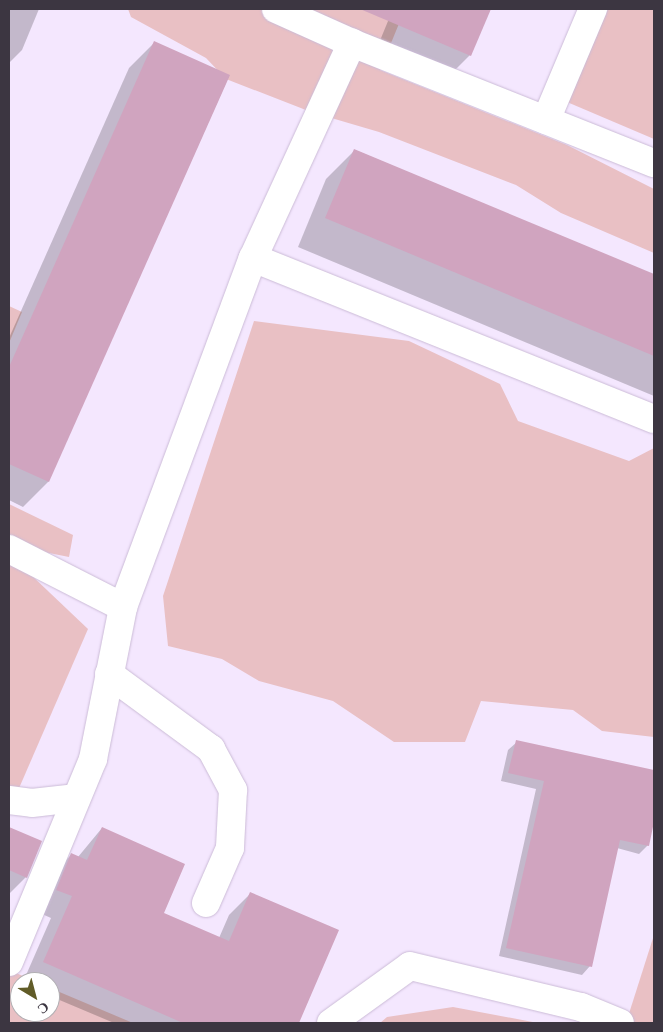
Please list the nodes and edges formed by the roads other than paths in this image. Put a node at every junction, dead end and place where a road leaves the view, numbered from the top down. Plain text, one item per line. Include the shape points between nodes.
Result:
1 (276, 9) edge
2 (593, 9) edge
3 (352, 43) junction
4 (546, 120) junction
5 (654, 163) edge
6 (254, 258) junction
7 (654, 418) edge
8 (9, 549) edge
9 (123, 607) junction
10 (110, 674) junction
11 (75, 798) junction
12 (9, 800) edge
13 (206, 903) dead end
14 (9, 962) edge
15 (587, 1015) edge
16 (331, 1023) edge
17 (620, 1023) edge

1 - 3 lane
2 - 4 lane
3 - 4 lane
3 - 6 lane
4 - 5 lane
6 - 7 lane
6 - 9 lane
8 - 9 lane
9 - 10 lane
10 - 11 lane via 93,759
10 - 13 lane via 210,748 232,790 230,848
11 - 12 lane via 32,803
11 - 14 lane
15 - 16 lane via 410,966
15 - 17 lane

